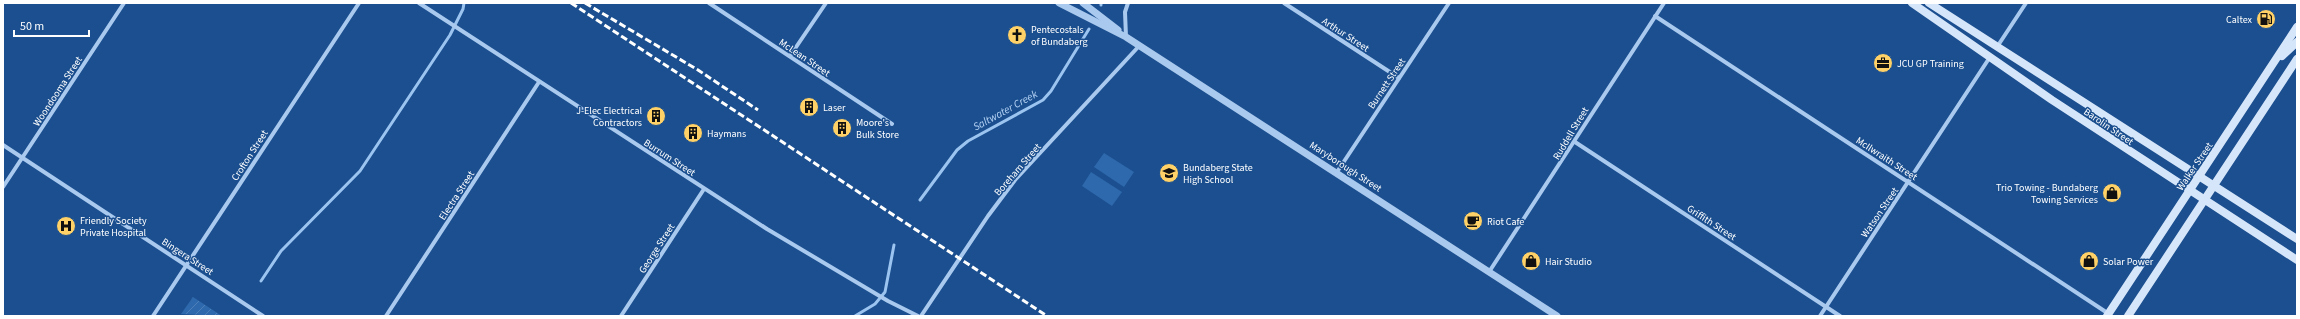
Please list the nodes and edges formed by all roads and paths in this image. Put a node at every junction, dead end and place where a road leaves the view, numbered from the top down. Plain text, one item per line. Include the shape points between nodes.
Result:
1 (124, 3) edge
2 (359, 3) edge
3 (419, 3) edge
4 (709, 3) edge
5 (826, 3) edge
6 (1059, 3) edge
7 (1083, 3) edge
8 (1128, 3) edge
9 (1284, 3) edge
10 (1449, 3) edge
11 (1664, 3) edge
12 (1912, 3) edge
13 (1929, 3) edge
14 (2026, 3) edge
15 (1655, 16) junction
16 (2297, 27) edge
17 (1125, 36) junction
18 (2297, 42) edge
19 (1140, 46) junction
20 (1997, 47) junction
21 (790, 56) junction
22 (1990, 56) junction
23 (2297, 59) edge
24 (2272, 65) junction
25 (1399, 78) junction
26 (539, 82) junction
27 (892, 124) dead end
28 (1575, 142) junction
29 (3, 144) edge
30 (22, 157) junction
31 (1337, 172) junction
32 (2200, 176) junction
33 (1909, 182) junction
34 (2214, 184) junction
35 (3, 187) edge
36 (704, 189) junction
37 (2190, 190) junction
38 (2204, 199) junction
39 (2297, 239) edge
40 (2297, 260) edge
41 (186, 265) junction
42 (1489, 272) junction
43 (1826, 307) junction
44 (2108, 315) edge
45 (153, 316) edge
46 (263, 316) edge
47 (386, 316) edge
48 (621, 316) edge
49 (918, 316) edge
50 (921, 316) edge
51 (1557, 316) edge
52 (1820, 316) edge
53 (1840, 316) edge
54 (2128, 316) edge

1 - 30 street, Woondooma Street
2 - 41 street, Crofton Street
3 - 26 street, Burrum Street
4 - 21 street, McLean Street
5 - 21 street
6 - 17 street, Maryborough Street
7 - 17 street, Maryborough Street
8 - 17 street via 1125,12
9 - 25 street, Arthur Street
10 - 25 street, Burnett Street
11 - 15 street, Ruddell Street
12 - 22 main road, Barolin Street
13 - 20 main road, Barolin Street
14 - 20 street
15 - 28 street, Ruddell Street via 1578,133
15 - 33 street, McIlwraith Street
16 - 24 main road, Walker Street
17 - 19 street, Maryborough Street
18 - 24 main road
19 - 31 street, Maryborough Street
19 - 50 street, Boreham Street via 1006,192
20 - 32 main road, Barolin Street
21 - 27 street, McLean Street
22 - 33 street, Watson Street
22 - 37 main road, Barolin Street via 2052,100
23 - 34 main road
24 - 32 main road, Walker Street
25 - 31 street, Burnett Street
26 - 36 street, Burrum Street
26 - 47 street, Electra Street
28 - 42 street, Ruddell Street
28 - 43 street, Griffith Street
29 - 30 street, Bingera Street
30 - 35 street, Woondooma Street
30 - 41 street, Bingera Street
31 - 42 street, Maryborough Street
32 - 34 main road, Barolin Street
32 - 37 main road, Walker Street
33 - 43 street, Watson Street
33 - 44 street, McIlwraith Street
34 - 38 main road
34 - 39 main road, Barolin Street
36 - 48 street, George Street
36 - 49 street, Burrum Street via 874,293
37 - 38 main road, Barolin Street
37 - 44 main road, Walker Street
38 - 40 main road, Barolin Street
38 - 54 main road
41 - 45 street, Crofton Street
41 - 46 street, Bingera Street
42 - 51 street, Maryborough Street
43 - 52 street, Watson Street
43 - 53 street, Griffith Street

